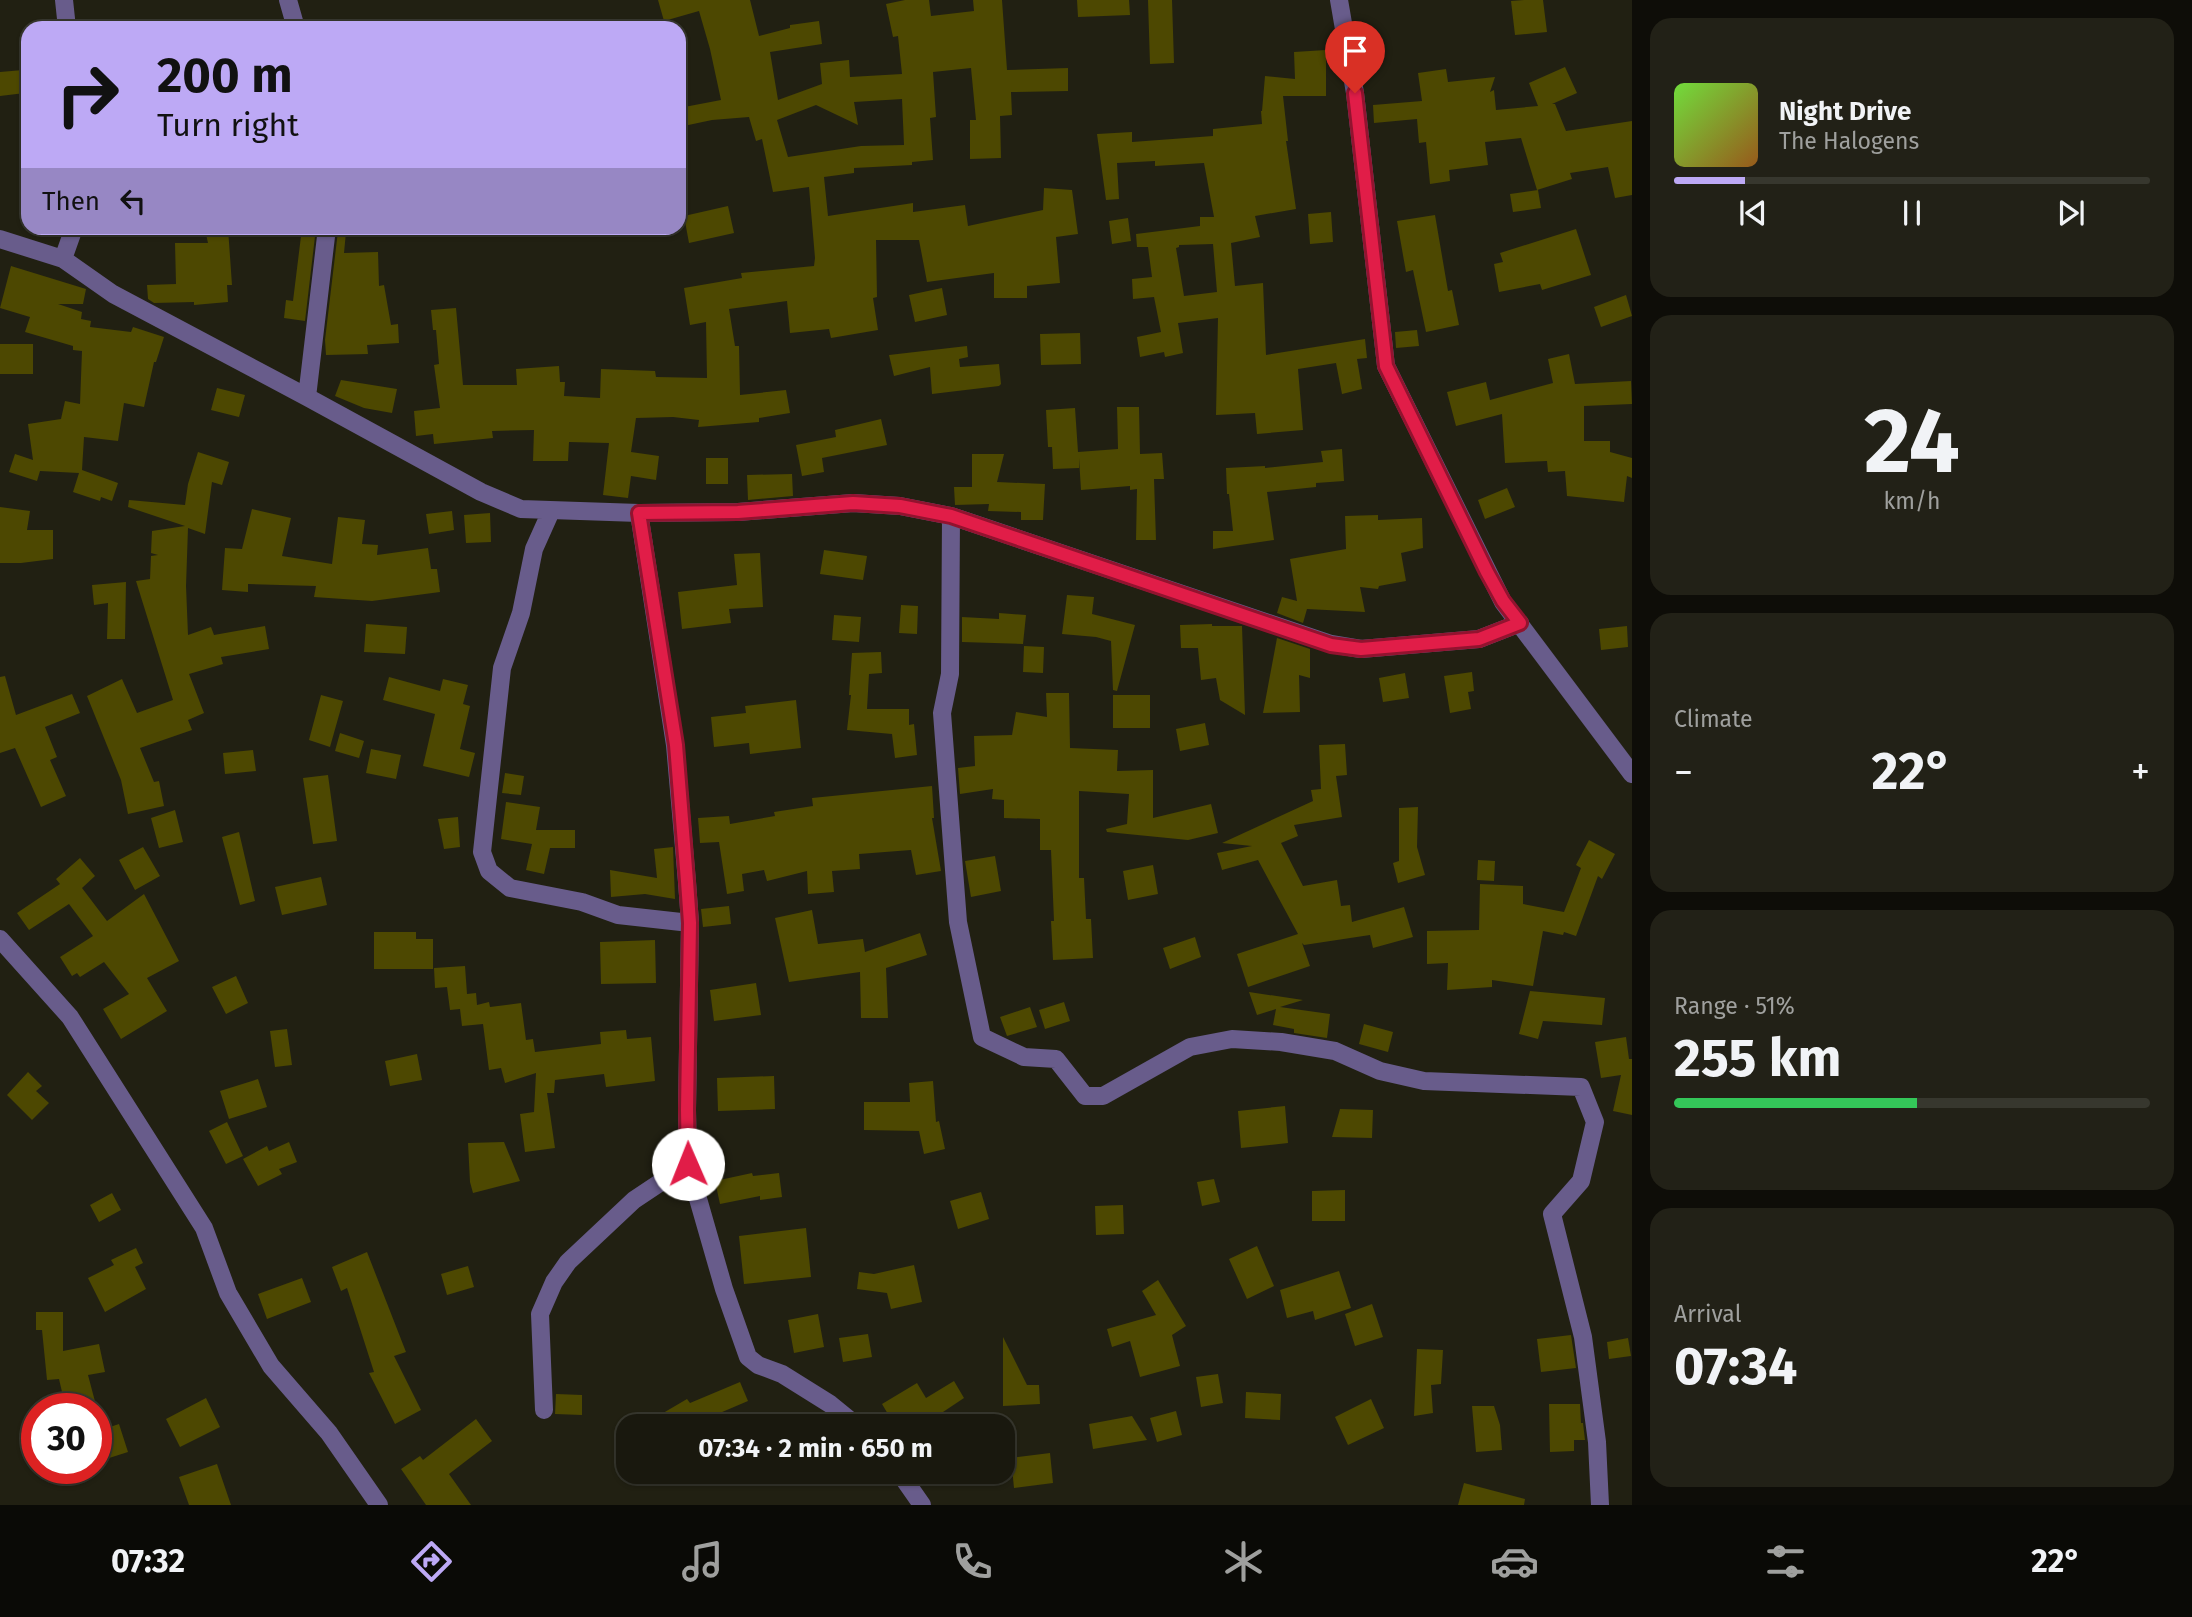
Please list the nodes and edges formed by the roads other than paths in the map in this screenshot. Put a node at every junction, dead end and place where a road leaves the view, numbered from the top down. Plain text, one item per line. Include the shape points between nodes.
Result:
1 (64, 0) edge
2 (288, 0) edge
3 (1339, 0) edge
4 (66, 21) edge
5 (294, 21) edge
6 (72, 235) edge
7 (326, 235) edge
8 (0, 239) edge
9 (63, 259) junction
10 (307, 397) junction
11 (551, 511) junction
12 (639, 513) junction
13 (951, 516) junction
14 (1520, 623) junction
15 (1632, 774) edge
16 (690, 923) junction
17 (0, 939) edge
18 (688, 1164) junction
19 (544, 1410) dead end
20 (842, 1414) edge
21 (907, 1484) edge
22 (379, 1505) edge
23 (922, 1505) edge
24 (1600, 1505) edge

1 - 4 street
2 - 5 street
3 - 14 street via 1355,93 1386,366 1487,572
6 - 9 street
7 - 10 street
8 - 9 street
9 - 10 street via 113,294
10 - 11 street via 481,492 521,509
11 - 12 street
11 - 16 street via 534,550 521,613 502,668 482,852 489,871 510,888 582,902 618,915
12 - 13 street via 738,512 853,503
12 - 16 street via 676,745
13 - 14 street via 1331,645 1361,649 1479,639
13 - 24 street via 950,674 942,713 958,922 982,1037 1024,1058 1056,1059 1085,1096 1103,1096 1190,1047 1231,1039 1335,1051 1423,1081 1581,1087 1595,1122 1581,1181 1552,1214 1583,1338
14 - 15 street
16 - 18 street
17 - 22 street via 70,1017 204,1228 228,1293 271,1366 329,1433
18 - 19 street via 634,1200 568,1262 554,1282 540,1314
18 - 20 street via 748,1357
21 - 23 street

